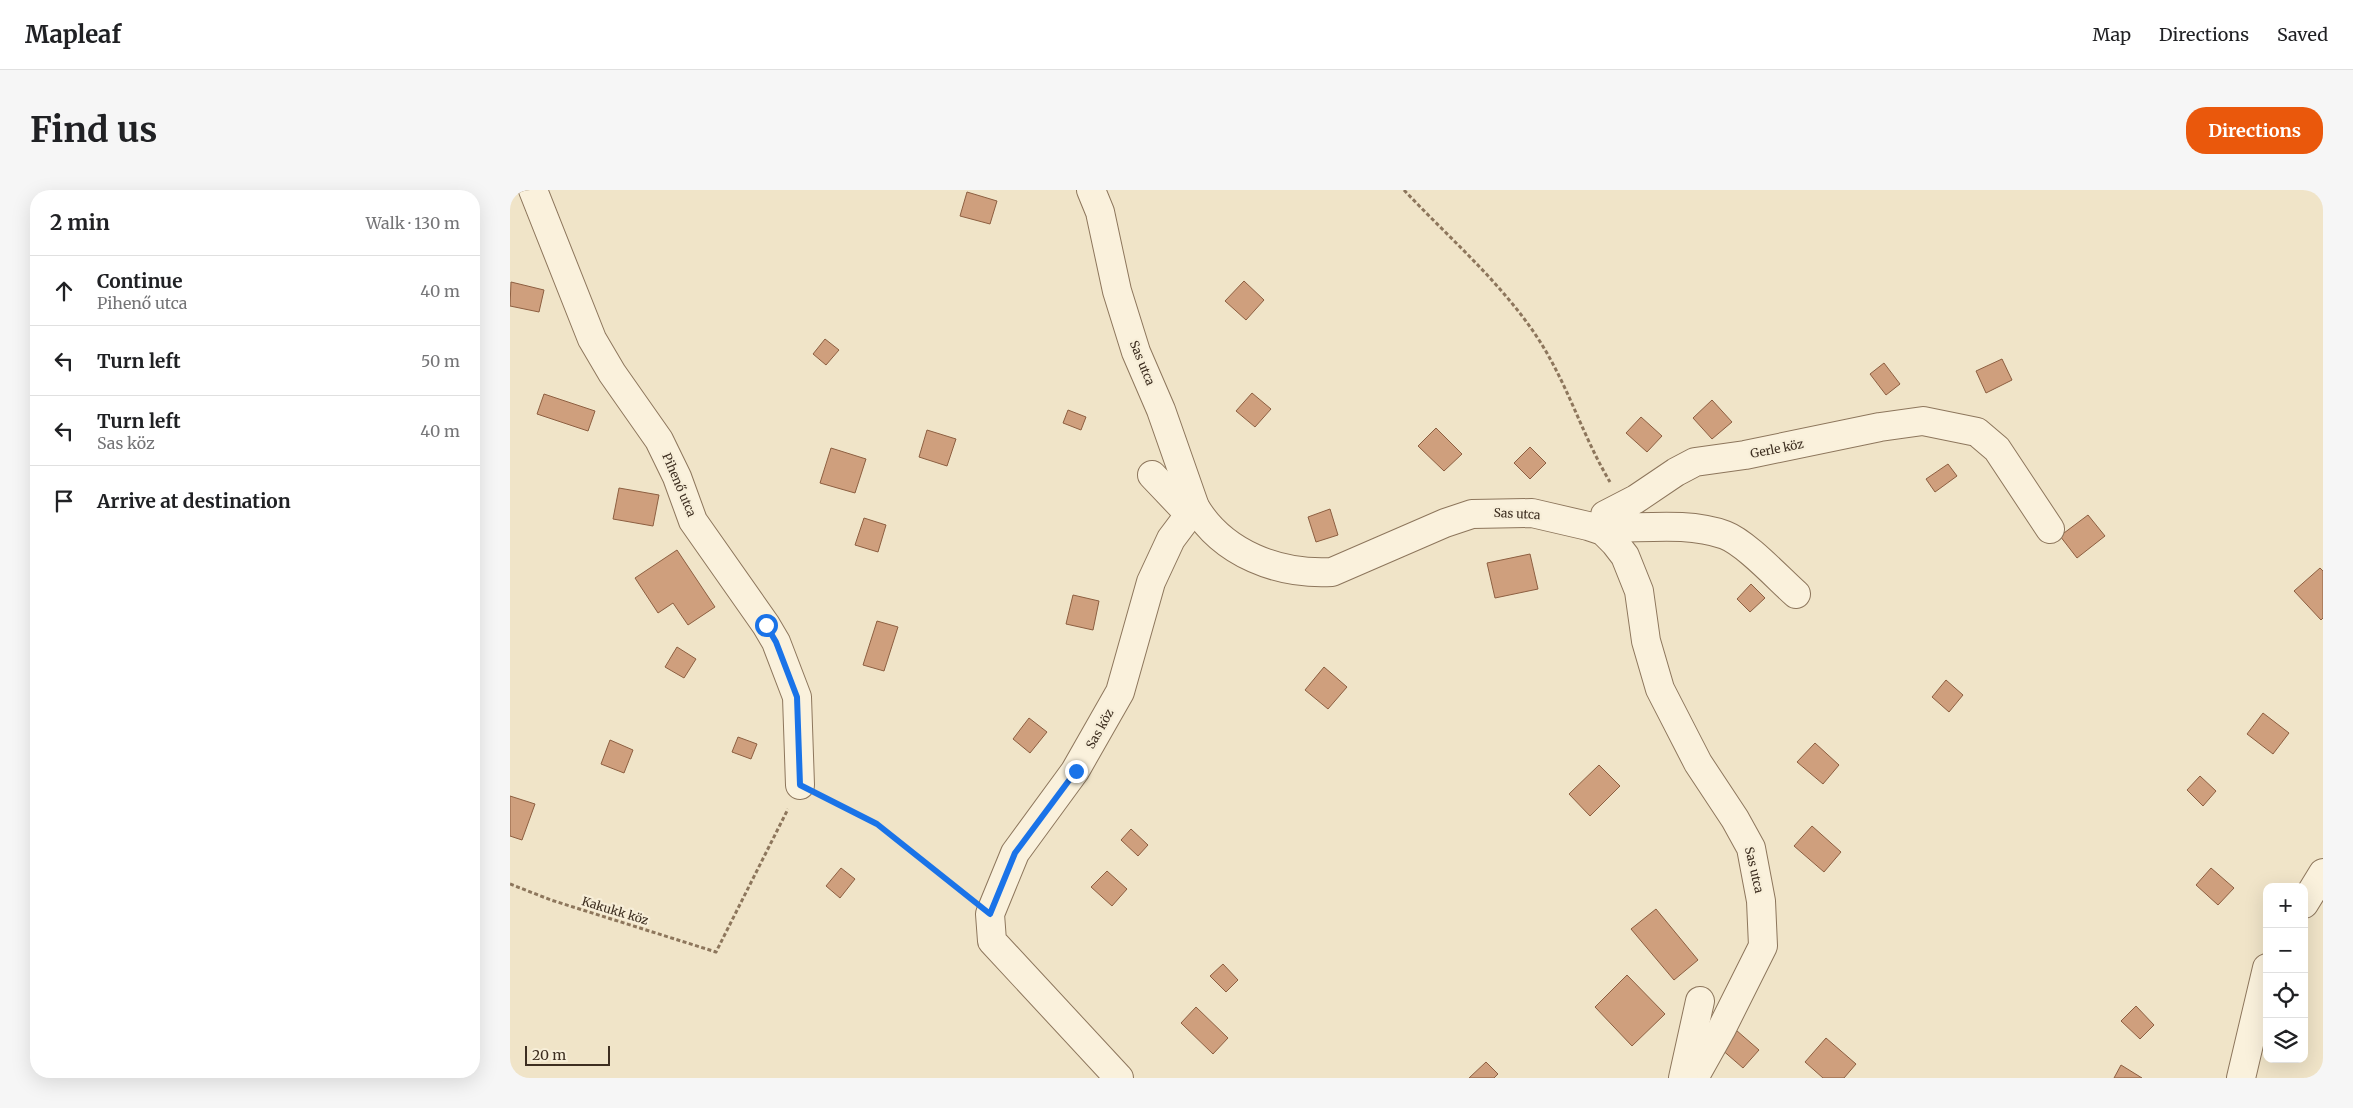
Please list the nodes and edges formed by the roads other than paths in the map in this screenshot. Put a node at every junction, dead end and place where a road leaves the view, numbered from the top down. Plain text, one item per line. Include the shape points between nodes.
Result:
1 (532, 190) edge
2 (1091, 190) edge
3 (1152, 475) dead end
4 (1192, 510) junction
5 (2050, 529) dead end
6 (1603, 532) junction
7 (1796, 594) dead end
8 (800, 785) road end
9 (2323, 873) edge
10 (2308, 897) edge
11 (2266, 973) edge
12 (1700, 1001) dead end
13 (1120, 1078) edge
14 (1683, 1078) edge
15 (1694, 1078) edge
16 (2241, 1078) edge

1 - 8 street, Pihenő utca via 592,339 659,440 694,521 776,642 797,697
2 - 4 street, Sas utca via 1100,212 1117,291 1136,352 1161,410
3 - 4 street
4 - 6 street, Sas utca via 1216,534 1247,556 1287,569 1316,573 1332,572 1472,514 1532,512
4 - 13 street, Sas köz via 1162,554 1120,692 1076,771 1015,853 990,914 992,941
5 - 6 street, Gerle köz via 1997,449 1978,432 1923,421 1696,462 1605,515
6 - 7 street via 1610,528 1690,527 1728,544 1740,545
6 - 15 street, Sas utca via 1625,556 1639,591 1646,641 1660,689 1674,720 1750,848 1761,902 1763,946
9 - 10 street
11 - 16 street
12 - 14 street

